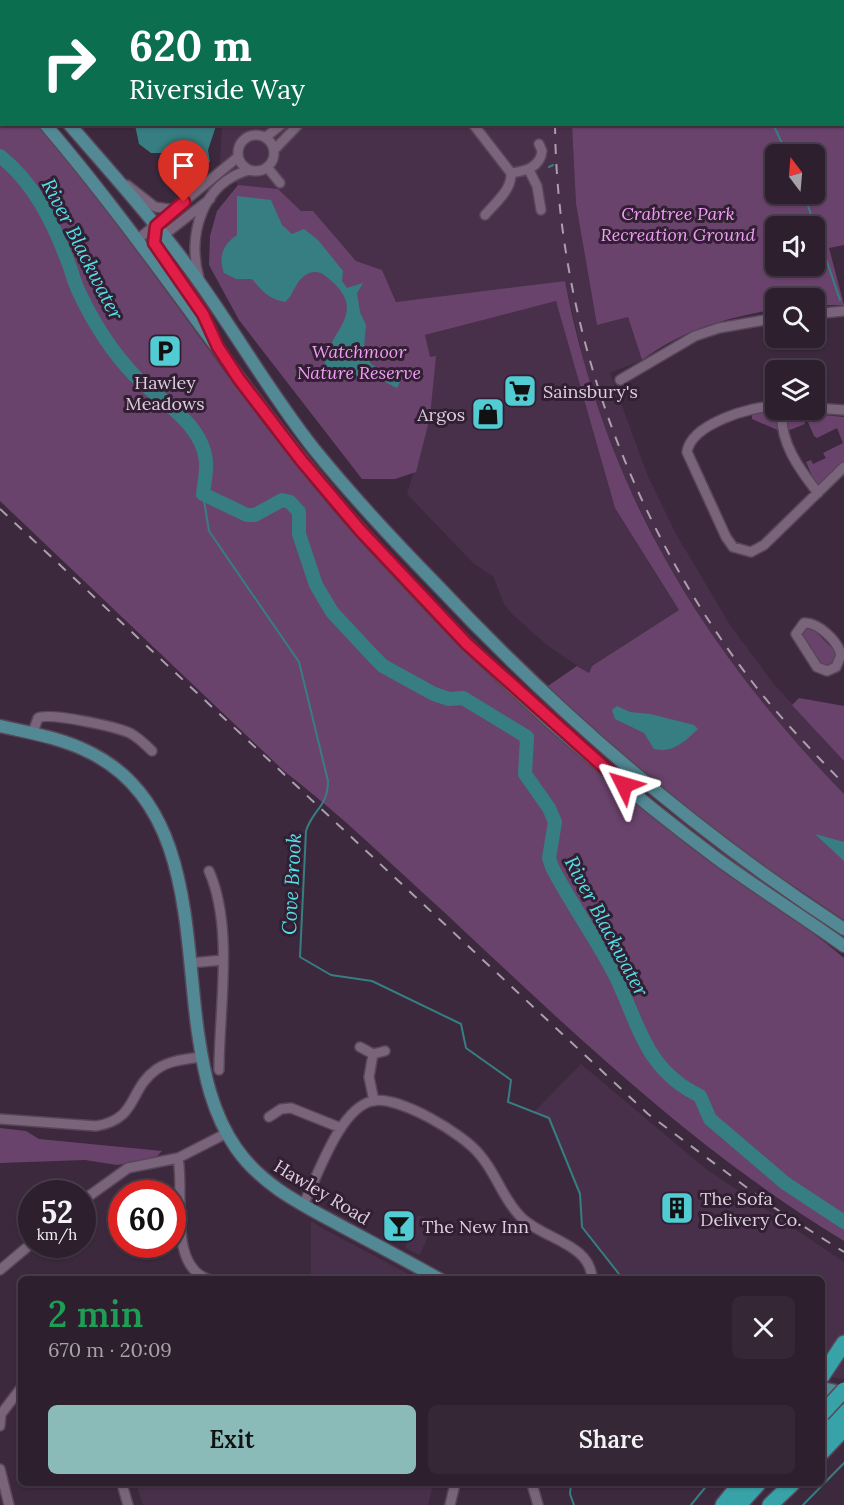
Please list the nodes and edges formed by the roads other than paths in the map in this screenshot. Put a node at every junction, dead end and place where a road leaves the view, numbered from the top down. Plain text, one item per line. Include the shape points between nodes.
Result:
1 (47, 126) edge
2 (71, 126) edge
3 (280, 126) edge
4 (297, 126) edge
5 (475, 126) edge
6 (266, 137) junction
7 (539, 144) dead end
8 (274, 150) junction
9 (238, 157) junction
10 (267, 167) junction
11 (110, 170) junction
12 (249, 170) junction
13 (529, 170) junction
14 (511, 173) junction
15 (280, 183) dead end
16 (212, 198) junction
17 (175, 210) junction
18 (540, 210) dead end
19 (484, 215) dead end
20 (151, 239) junction
21 (200, 284) junction
22 (825, 314) edge
23 (843, 315) edge
24 (765, 320) edge
25 (620, 380) dead end
26 (765, 407) edge
27 (825, 409) edge
28 (844, 410) edge
29 (782, 420) edge
30 (844, 468) edge
31 (818, 494) junction
32 (839, 639) edge
33 (0, 726) edge
34 (33, 732) junction
35 (152, 751) dead end
36 (209, 871) dead end
37 (844, 929) edge
38 (844, 946) edge
39 (223, 960) junction
40 (190, 963) junction
41 (360, 1047) dead end
42 (385, 1051) dead end
43 (373, 1054) junction
44 (202, 1058) junction
45 (219, 1070) dead end
46 (374, 1101) junction
47 (269, 1117) dead end
48 (0, 1119) edge
49 (341, 1128) junction
50 (226, 1132) junction
51 (178, 1158) junction
52 (96, 1191) edge
53 (303, 1205) junction
54 (18, 1255) edge
55 (0, 1270) edge
56 (203, 1276) edge
57 (434, 1276) edge
58 (591, 1276) edge
59 (844, 1343) edge
60 (825, 1375) edge
61 (825, 1382) edge
62 (18, 1392) edge
63 (844, 1392) edge
64 (844, 1412) edge
65 (833, 1422) edge
66 (0, 1426) edge
67 (825, 1444) edge
68 (0, 1469) edge
69 (123, 1486) edge
70 (455, 1486) edge
71 (533, 1486) edge
72 (738, 1486) edge
73 (756, 1486) edge
74 (779, 1486) edge
75 (790, 1486) edge
76 (9, 1505) edge
77 (128, 1505) edge
78 (450, 1505) edge
79 (538, 1505) edge
80 (723, 1505) edge
81 (739, 1505) edge
82 (762, 1505) edge
83 (770, 1505) edge

1 - 20 main road
2 - 11 main road
3 - 6 street
4 - 8 street
5 - 14 street
6 - 8 street
6 - 9 street via 250,135 242,140
7 - 13 street via 541,157
8 - 10 street
9 - 12 street
9 - 17 street
10 - 12 street
10 - 15 street
11 - 17 street via 151,205
11 - 20 main road
12 - 16 street via 233,177
13 - 14 street
13 - 18 street via 537,186
14 - 19 street via 505,192
16 - 20 street
16 - 21 street via 196,225 194,237
17 - 20 street
20 - 21 main road
20 - 38 main road via 203,314 218,347 301,460 360,530 474,651 609,773 716,857
21 - 37 main road via 313,448 502,654 581,729 671,805
22 - 23 street
24 - 25 street via 695,336
26 - 31 street via 750,408 698,432 688,445 687,452 726,537 733,547 757,550
27 - 28 street
29 - 31 street via 783,434 801,472
30 - 31 street
32 - 32 street via 840,662 832,670 822,670 798,640 797,630 809,623
33 - 34 main road, Hawley Road
34 - 35 street via 38,718 48,716 100,724 129,733
34 - 40 main road, Hawley Road via 103,760 123,774 149,806 175,865
36 - 39 street via 219,909
39 - 40 street
39 - 45 street
40 - 44 main road, Hawley Road
41 - 43 street
42 - 43 street
43 - 46 street via 369,1077
44 - 48 street via 158,1068 143,1083 124,1116 106,1124
44 - 50 main road, Hawley Road via 210,1093
46 - 49 street via 355,1109
46 - 58 street via 400,1104 463,1138 487,1163 522,1219 581,1253
47 - 49 street via 291,1108
49 - 53 street
50 - 51 street
50 - 53 main road, Hawley Road via 258,1174
51 - 52 street via 128,1168
51 - 56 street via 182,1251 192,1270
53 - 57 main road, Hawley Road
54 - 55 street
59 - 60 highway
61 - 63 main road
62 - 66 street via 1,1414
63 - 65 highway, bridge
64 - 65 highway
65 - 67 highway
68 - 76 street
69 - 77 street
70 - 78 street
71 - 79 street
72 - 80 highway
73 - 81 highway
74 - 82 highway
75 - 83 highway

